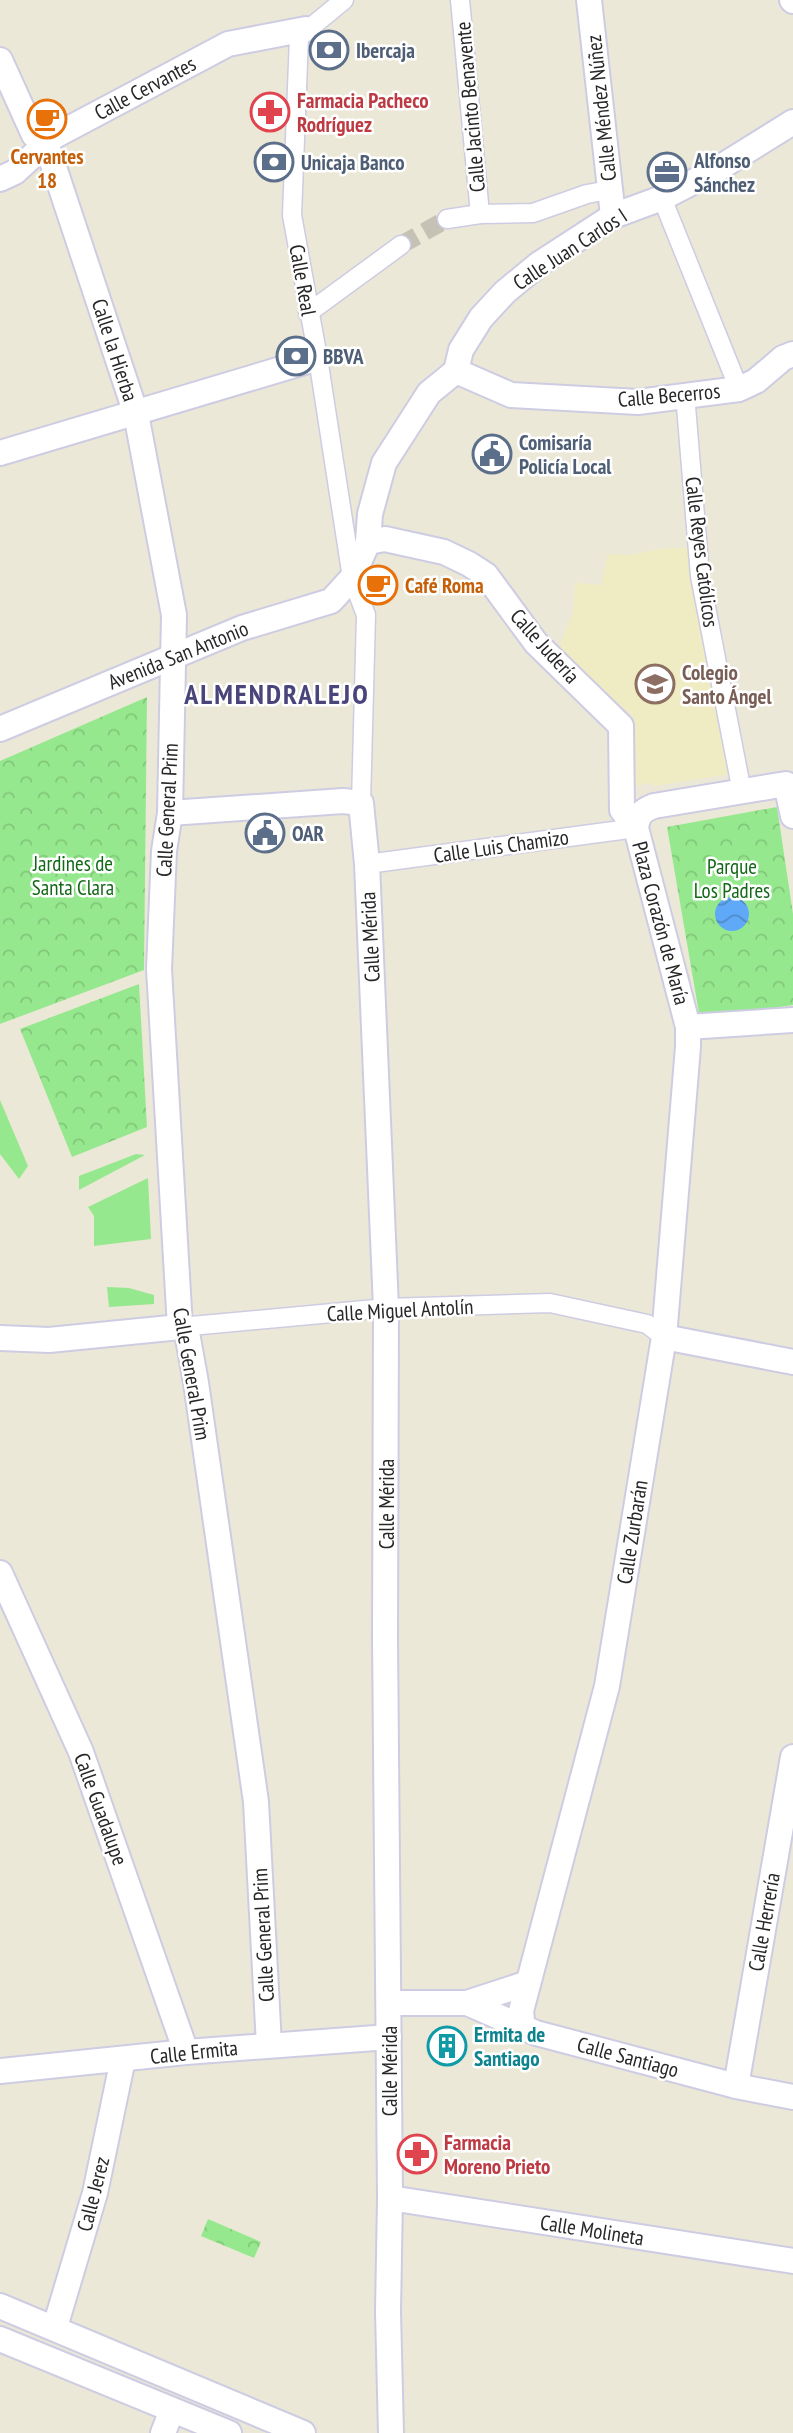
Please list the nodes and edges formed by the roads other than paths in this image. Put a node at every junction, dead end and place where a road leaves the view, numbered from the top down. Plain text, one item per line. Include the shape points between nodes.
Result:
1 (344, 0) edge
2 (460, 0) edge
3 (589, 0) edge
4 (306, 29) junction
5 (0, 60) edge
6 (793, 122) edge
7 (46, 143) junction
8 (0, 179) edge
9 (609, 190) junction
10 (662, 198) junction
11 (480, 214) junction
12 (613, 216) junction
13 (447, 219) tunnel mouth
14 (401, 244) tunnel mouth
15 (309, 313) junction
16 (793, 355) edge
17 (318, 359) junction
18 (456, 371) junction
19 (739, 388) junction
20 (685, 394) junction
21 (136, 414) junction
22 (0, 453) edge
23 (368, 542) junction
24 (352, 578) junction
25 (172, 658) junction
26 (0, 729) edge
27 (790, 783) edge
28 (742, 792) junction
29 (362, 803) junction
30 (170, 813) junction
31 (793, 816) edge
32 (636, 828) junction
33 (367, 864) junction
34 (793, 1020) edge
35 (688, 1027) junction
36 (386, 1308) junction
37 (180, 1327) junction
38 (664, 1337) junction
39 (0, 1338) edge
40 (793, 1362) edge
41 (0, 1573) edge
42 (793, 1757) edge
43 (528, 1983) junction
44 (389, 2003) junction
45 (467, 2003) junction
46 (523, 2029) junction
47 (389, 2037) junction
48 (269, 2045) junction
49 (186, 2052) junction
50 (124, 2059) junction
51 (0, 2071) edge
52 (736, 2087) junction
53 (793, 2097) edge
54 (390, 2198) junction
55 (793, 2261) edge
56 (0, 2306) edge
57 (55, 2327) junction
58 (0, 2339) edge
59 (172, 2410) junction
60 (163, 2433) edge
61 (229, 2433) edge
62 (303, 2433) edge
63 (391, 2433) edge

1 - 4 street
2 - 11 street, Calle Jacinto Benavente
3 - 9 street, Calle Méndez Núñez
4 - 7 street, Calle Cervantes via 228,44
4 - 15 street, Calle Real via 299,37 292,215
5 - 7 street, Calle la Hierba via 34,135
6 - 10 street, Calle Juan Carlos I
7 - 8 street, Calle Cervantes via 15,172
7 - 21 street, Calle la Hierba
9 - 11 street via 533,213
9 - 12 street, Calle Méndez Núñez
10 - 12 street, Calle Juan Carlos I
10 - 19 street
11 - 13 street
12 - 18 street, Calle Juan Carlos I via 505,292 461,350
14 - 15 street
15 - 17 street, Calle Real
16 - 19 street, Calle Becerros
17 - 21 street
17 - 24 street, Calle Real
18 - 20 street, Calle Becerros via 511,395 638,402
18 - 23 street via 429,393 384,463 370,514
19 - 20 street, Calle Becerros
20 - 28 street, Calle Reyes Católicos via 700,576
21 - 22 street
21 - 25 street, Calle la Hierba via 174,615
23 - 24 street
23 - 32 street, Calle Judería via 385,539 444,552 486,576 536,643 621,726 622,810
24 - 25 street, Avenida San Antonio via 331,601 242,628
24 - 29 street, Calle Mérida via 366,615
25 - 26 street, Avenida San Antonio
25 - 30 street, Calle General Prim
27 - 28 street, Plaza Corazón de María
27 - 31 street, Plaza Corazón de María
28 - 32 street, Plaza Corazón de María via 654,806 638,816
29 - 30 street
29 - 33 street, Calle Mérida
30 - 37 street, Calle General Prim via 159,969
32 - 33 street, Calle Luis Chamizo
32 - 35 street, Plaza Corazón de María
33 - 36 street, Calle Mérida
34 - 35 street, Plaza Corazón de María
35 - 38 street, Calle Zurbarán
36 - 37 street, Calle Miguel Antolín
36 - 38 street, Calle Miguel Antolín via 550,1303 647,1324
36 - 44 street, Calle Mérida
37 - 39 street, Calle Miguel Antolín via 49,1340
37 - 48 street, Calle General Prim via 187,1333 196,1383 256,1802
38 - 40 street, Calle Miguel Antolín
38 - 43 street, Calle Zurbarán via 607,1686
41 - 49 street, Calle Guadalupe via 81,1752
42 - 52 street, Calle Herrería
43 - 45 street, Calle Santiago
43 - 46 street, Calle Zurbarán via 521,2011
44 - 45 street, Calle Santiago
44 - 47 street, Calle Mérida
45 - 46 street, Calle Santiago
46 - 52 street, Calle Santiago
47 - 48 street, Calle Ermita
47 - 54 street, Calle Mérida
48 - 49 street, Calle Ermita
49 - 50 street, Calle Ermita
50 - 51 street, Calle Ermita
50 - 57 street, Calle Jerez via 95,2193
52 - 53 street, Calle Santiago
54 - 55 street, Calle Molineta
54 - 63 street, Calle Mérida
56 - 57 street
57 - 62 street
58 - 59 street
59 - 60 street
59 - 61 street

